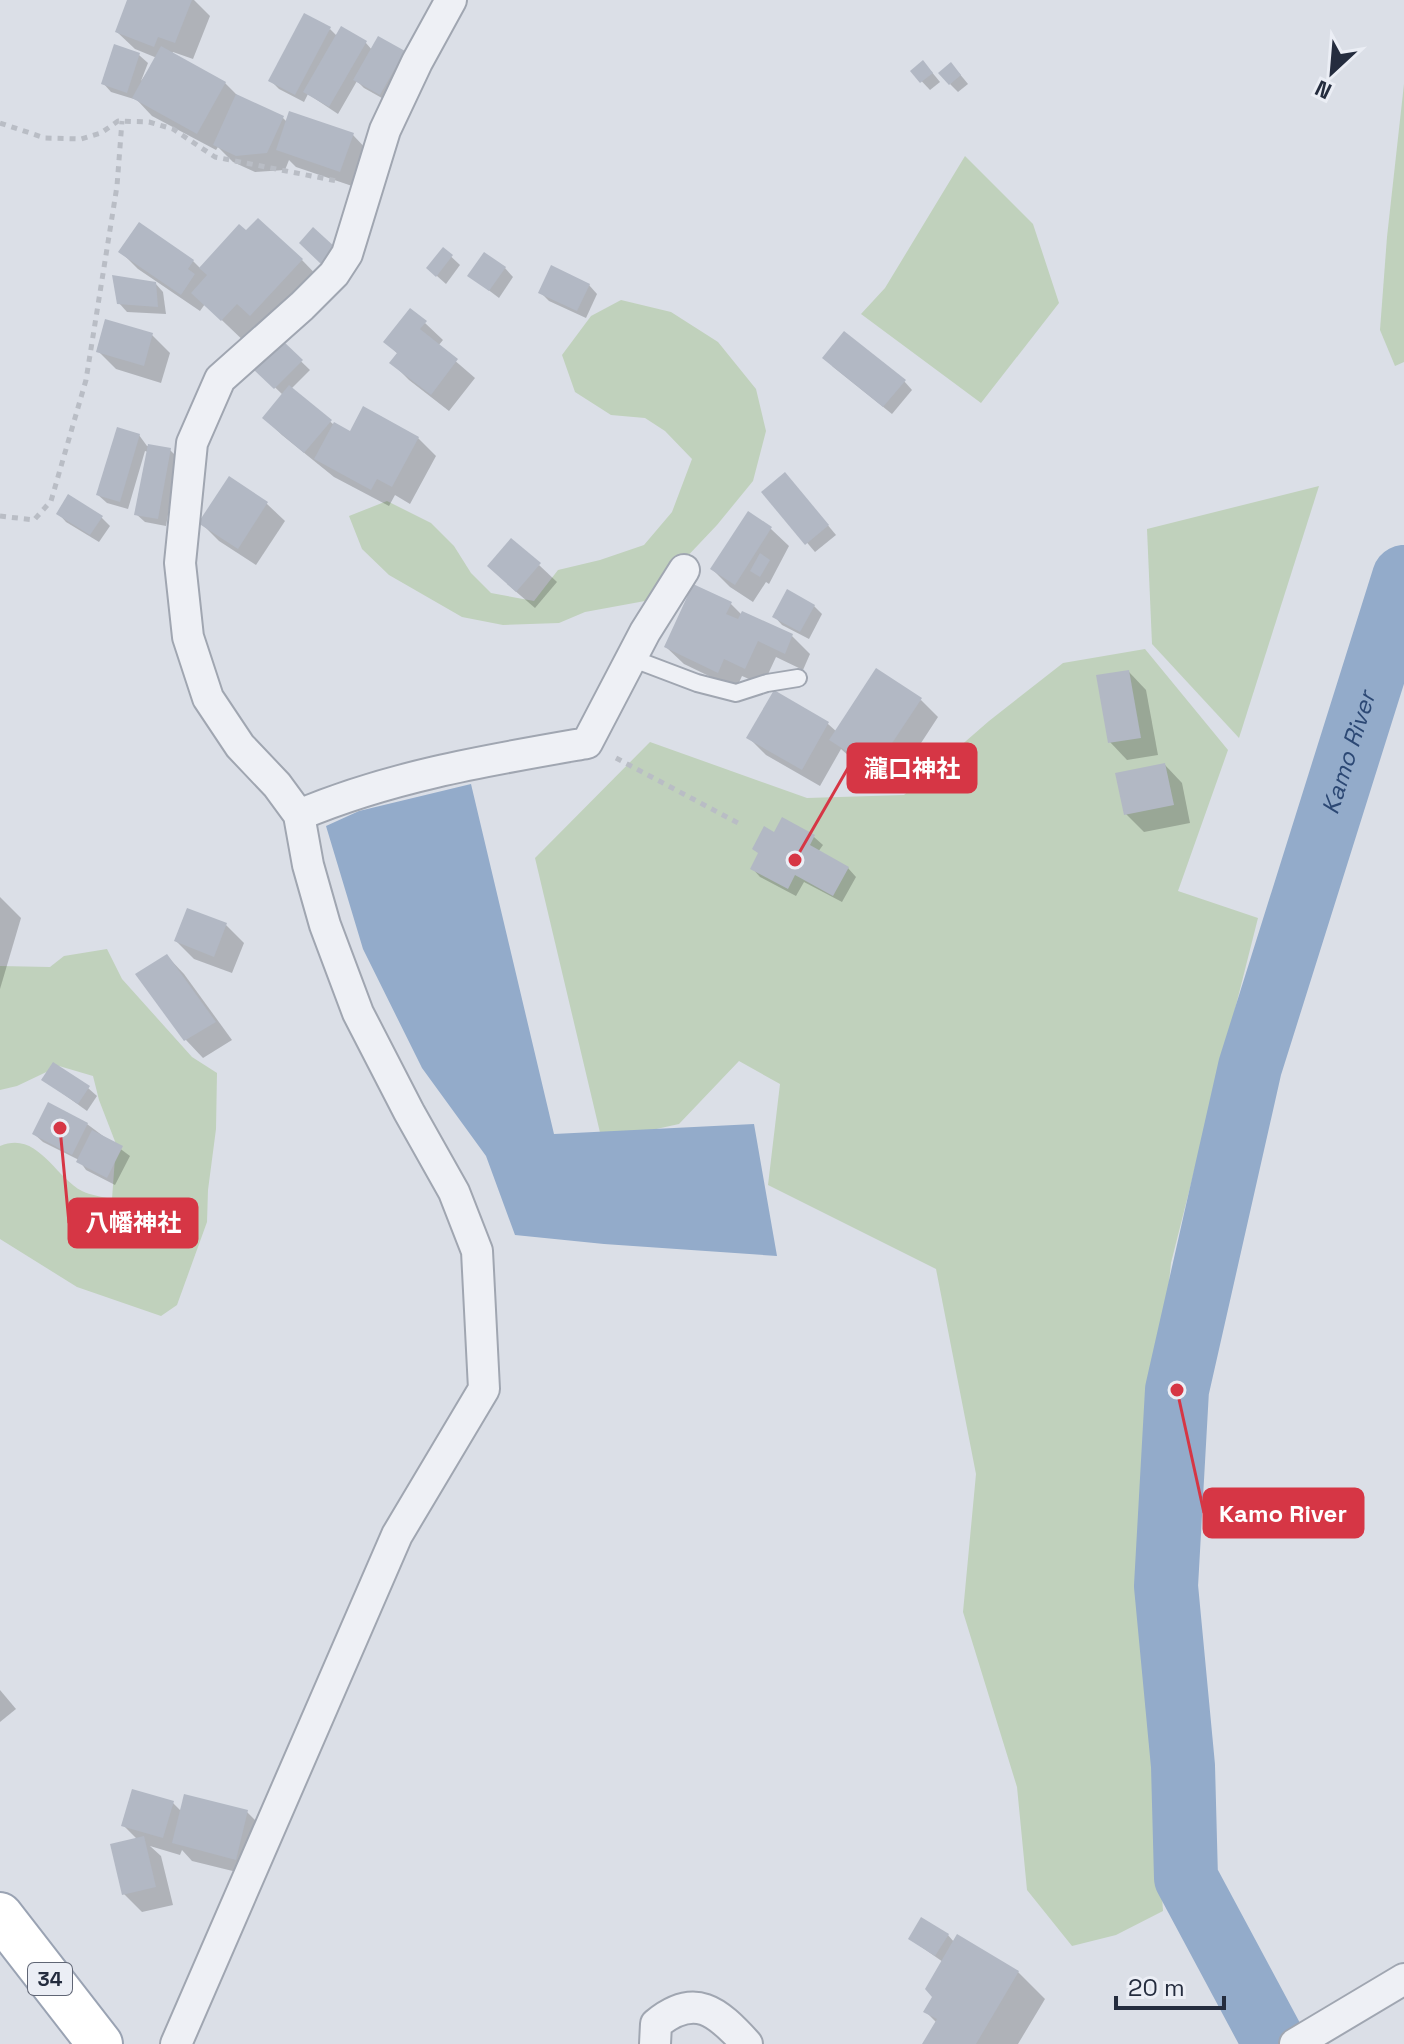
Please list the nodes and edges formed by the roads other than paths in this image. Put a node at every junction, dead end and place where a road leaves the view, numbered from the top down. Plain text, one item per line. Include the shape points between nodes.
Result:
1 (451, 0) edge
2 (684, 570) dead end
3 (631, 658) junction
4 (798, 678) dead end
5 (299, 815) junction
6 (0, 1915) edge
7 (1398, 1983) edge
8 (100, 2044) edge
9 (176, 2044) edge
10 (655, 2044) edge
11 (747, 2044) edge
12 (1295, 2044) edge

1 - 5 street via 385,130 347,254 334,274 220,379 192,443 180,563 188,637 208,698 240,746
2 - 3 street
3 - 4 lane via 736,693
3 - 5 street via 587,743 392,782
5 - 9 street via 325,925 358,1013 454,1192 477,1251 484,1389 397,1535
6 - 8 main road, 34
7 - 12 street
10 - 11 street via 656,2024 674,2010 694,2006 726,2020

